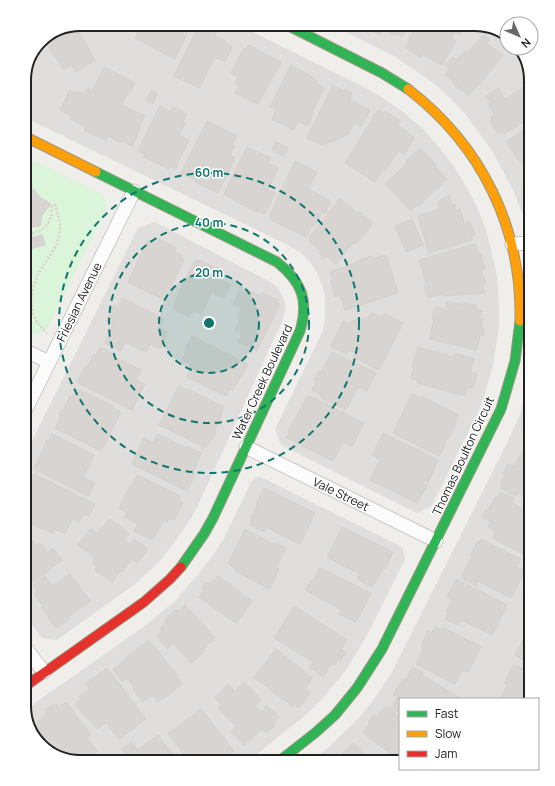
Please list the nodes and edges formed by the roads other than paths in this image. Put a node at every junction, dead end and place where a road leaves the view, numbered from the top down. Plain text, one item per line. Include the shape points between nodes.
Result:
1 (299, 31) edge
2 (31, 140) edge
3 (134, 191) junction
4 (524, 243) edge
5 (512, 244) junction
6 (31, 353) edge
7 (49, 362) junction
8 (31, 398) edge
9 (246, 447) junction
10 (436, 542) junction
11 (31, 655) edge
12 (44, 672) junction
13 (31, 682) edge
14 (287, 755) edge

1 - 5 street, Thomas Boulton Circuit via 380,72 406,88 438,114 482,170 503,214
2 - 3 street, Water Creek Boulevard
3 - 7 street, Friesian Avenue
3 - 9 street, Water Creek Boulevard via 277,262 298,283 304,302 303,321
4 - 5 street
5 - 10 street, Thomas Boulton Circuit via 520,311 515,361 509,385 491,431
6 - 7 street
7 - 8 street, Friesian Avenue
9 - 10 street, Vale Street
9 - 12 street, Water Creek Boulevard via 204,534 182,566 144,602
10 - 14 street, Thomas Boulton Circuit via 382,649 357,689 326,723
11 - 12 street
12 - 13 street, Water Creek Boulevard

